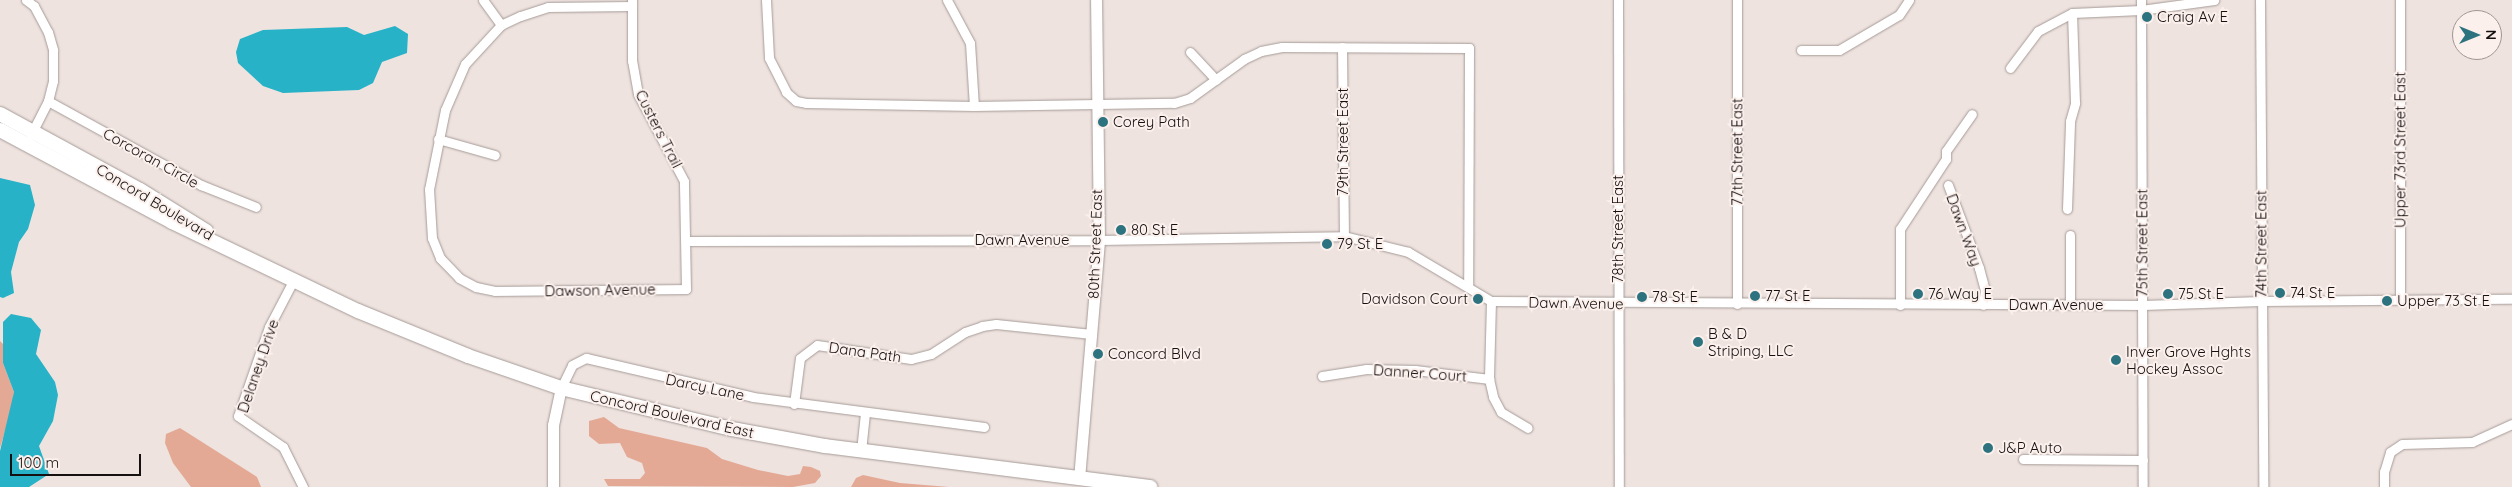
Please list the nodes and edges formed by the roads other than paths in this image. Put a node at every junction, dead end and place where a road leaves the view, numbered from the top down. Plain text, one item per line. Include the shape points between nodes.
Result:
1 (26, 0) edge
2 (483, 0) edge
3 (766, 0) edge
4 (947, 0) edge
5 (1096, 0) edge
6 (1618, 0) edge
7 (1737, 0) edge
8 (1909, 0) edge
9 (2141, 0) edge
10 (2214, 0) edge
11 (2260, 0) edge
12 (2400, 0) edge
13 (37, 3) edge
14 (632, 3) edge
15 (2141, 10) junction
16 (2072, 14) junction
17 (501, 25) junction
18 (1342, 47) junction
19 (1801, 50) dead end
20 (1190, 52) dead end
21 (2010, 68) dead end
22 (1216, 80) junction
23 (48, 102) junction
24 (1096, 104) junction
25 (974, 106) junction
26 (0, 114) edge
27 (1972, 114) dead end
28 (0, 130) edge
29 (29, 138) junction
30 (438, 139) junction
31 (495, 155) dead end
32 (1948, 185) dead end
33 (256, 207) dead end
34 (2067, 209) dead end
35 (2070, 235) dead end
36 (1344, 236) junction
37 (1099, 240) junction
38 (686, 241) junction
39 (222, 243) joint
40 (293, 281) junction
41 (1468, 285) junction
42 (686, 289) joint
43 (2400, 299) junction
44 (2512, 299) edge
45 (2261, 300) junction
46 (1491, 301) junction
47 (1618, 304) junction
48 (1738, 304) junction
49 (1900, 304) junction
50 (1983, 305) junction
51 (2070, 305) junction
52 (2143, 305) junction
53 (1091, 334) junction
54 (1322, 376) dead end
55 (1489, 379) junction
56 (561, 388) junction
57 (794, 404) junction
58 (865, 414) junction
59 (2512, 424) edge
60 (984, 427) dead end
61 (1528, 428) dead end
62 (861, 451) junction
63 (2023, 460) dead end
64 (2143, 460) junction
65 (1078, 483) edge
66 (303, 487) edge
67 (553, 487) edge
68 (1150, 487) edge
69 (1619, 487) edge
70 (2144, 487) edge
71 (2263, 487) edge
72 (2384, 487) edge

1 - 13 street
2 - 17 street
3 - 25 street via 769,58 786,92 796,101
4 - 25 street via 970,42
5 - 24 street, 80th Street East
6 - 47 street, 78th Street East
7 - 48 street, 77th Street East
8 - 19 street via 1899,15 1839,50
9 - 15 street, 75th Street East
10 - 15 street
11 - 45 street, 74th Street East
12 - 43 street, Upper 73rd Street East
13 - 23 street via 53,50 53,80
14 - 17 street via 548,7
14 - 38 street, Custers Trail via 632,61 638,94 684,180
15 - 16 street
15 - 52 street, 75th Street East
16 - 21 street via 2038,31
16 - 34 street via 2075,103 2070,121
17 - 30 street, Dawson Avenue via 471,56 460,73
18 - 22 street via 1282,47 1261,51 1244,58
18 - 36 street, 79th Street East
18 - 41 street via 1469,48
20 - 22 street
22 - 24 street via 1190,98 1174,103
23 - 29 street
23 - 33 street, Corcoran Circle via 201,185
24 - 25 street
24 - 37 street, 80th Street East
26 - 29 main road, Concord Boulevard
27 - 49 street via 1900,229
28 - 29 main road, Concord Boulevard
29 - 39 main road, Concord Boulevard via 140,190 196,223
30 - 31 street
30 - 42 street, Dawson Avenue via 429,189 429,219 440,258 459,278 476,288 514,291
32 - 50 street, Dawn Way via 1979,268 1984,290
35 - 51 street
36 - 37 street, Dawn Avenue
36 - 41 street, Dawn Avenue via 1408,252
37 - 38 street, Dawn Avenue
37 - 53 street, 80th Street East
38 - 42 street, Custers Trail
39 - 40 main road, Concord Boulevard East
40 - 56 main road, Concord Boulevard East via 409,333
40 - 66 street, Delaney Drive via 269,328 238,416 283,446
41 - 46 street, Dawn Avenue
43 - 44 street, Dawn Avenue
43 - 45 street, Dawn Avenue
45 - 52 street, Dawn Avenue
45 - 71 street, 74th Street East
46 - 47 street, Dawn Avenue
46 - 55 street
47 - 48 street, Dawn Avenue
47 - 69 street, 78th Street East
48 - 49 street, Dawn Avenue
49 - 50 street, Dawn Avenue
50 - 51 street, Dawn Avenue
51 - 52 street, Dawn Avenue
52 - 64 street, 75th Street East
53 - 57 street, Dana Path via 996,324 965,332 931,354 911,359 817,345 800,358
53 - 65 street, 80th Street East
54 - 55 street, Danner Court via 1366,369 1415,370
55 - 61 street via 1501,412
56 - 57 street, Darcy Lane via 572,365 586,358 685,383
56 - 62 main road, Concord Boulevard East via 732,429
56 - 67 street via 553,425
57 - 58 street, Darcy Lane
58 - 60 street, Darcy Lane
58 - 62 street
59 - 72 street via 2472,442 2402,444 2390,452 2384,472
62 - 65 main road, Concord Boulevard East
63 - 64 street
64 - 70 street, 75th Street East
65 - 68 main road, Concord Boulevard East

